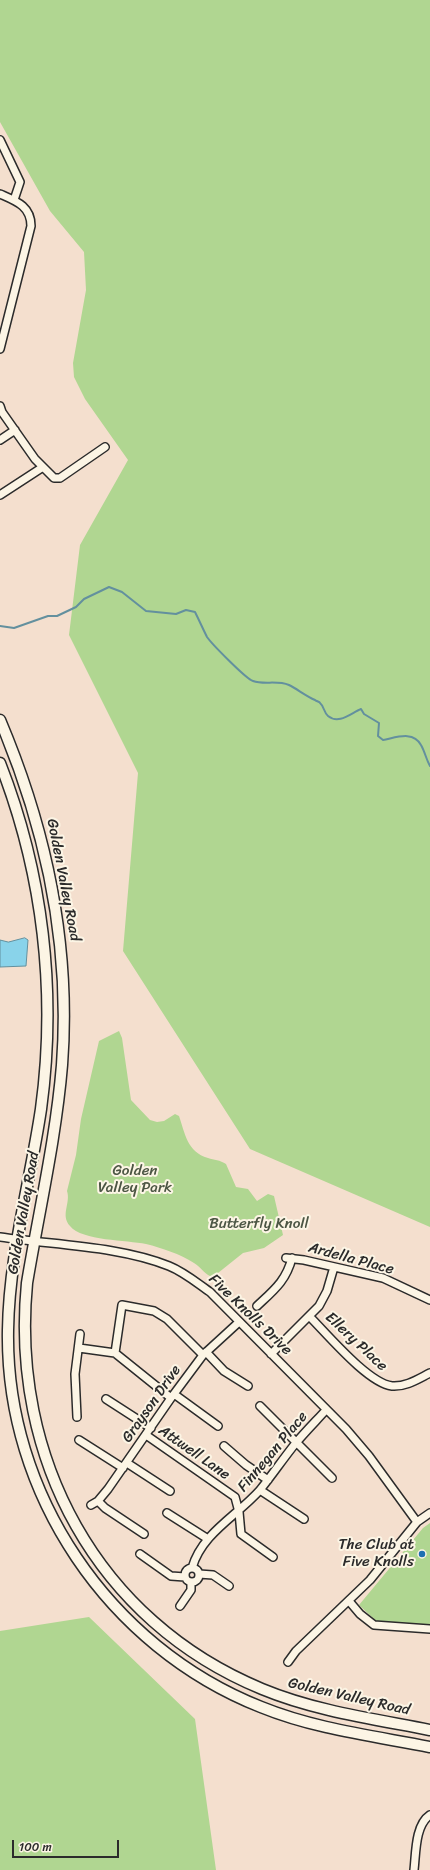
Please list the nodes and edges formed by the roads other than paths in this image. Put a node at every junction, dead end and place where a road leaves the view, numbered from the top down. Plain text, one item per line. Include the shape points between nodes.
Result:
1 (0, 140) edge
2 (0, 194) edge
3 (14, 200) junction
4 (0, 349) edge
5 (0, 406) edge
6 (15, 430) junction
7 (0, 440) edge
8 (105, 447) dead end
9 (43, 467) junction
10 (0, 495) edge
11 (0, 720) edge
12 (0, 763) edge
13 (0, 1237) edge
14 (19, 1240) junction
15 (34, 1242) junction
16 (334, 1268) junction
17 (430, 1300) edge
18 (257, 1306) dead end
19 (310, 1317) junction
20 (239, 1322) junction
21 (80, 1334) dead end
22 (79, 1348) junction
23 (115, 1353) junction
24 (204, 1353) junction
25 (271, 1354) junction
26 (430, 1373) edge
27 (248, 1386) dead end
28 (172, 1396) junction
29 (106, 1399) dead end
30 (260, 1406) dead end
31 (326, 1410) junction
32 (77, 1417) dead end
33 (218, 1426) dead end
34 (150, 1428) junction
35 (146, 1435) junction
36 (79, 1440) dead end
37 (296, 1442) junction
38 (224, 1446) dead end
39 (125, 1465) junction
40 (332, 1478) dead end
41 (268, 1480) junction
42 (260, 1490) junction
43 (170, 1491) dead end
44 (239, 1512) junction
45 (167, 1513) dead end
46 (430, 1513) edge
47 (304, 1519) dead end
48 (417, 1522) junction
49 (144, 1534) dead end
50 (208, 1539) junction
51 (140, 1554) dead end
52 (273, 1557) dead end
53 (192, 1568) junction
54 (199, 1574) junction
55 (185, 1577) junction
56 (191, 1582) junction
57 (229, 1586) dead end
58 (349, 1602) junction
59 (180, 1606) dead end
60 (430, 1630) edge
61 (288, 1662) dead end
62 (430, 1730) edge
63 (430, 1747) edge
64 (430, 1815) edge
65 (414, 1870) edge

1 - 3 street via 20,182
2 - 3 street
3 - 4 street via 29,214 31,226
5 - 6 street
6 - 7 street
6 - 9 street
8 - 9 street via 60,478 54,478
9 - 10 street
11 - 15 main road, Golden Valley Road via 32,804 46,856 57,913 63,979 62,1066
12 - 14 main road, Golden Valley Road via 15,804 35,883 43,932 47,984 45,1072
13 - 14 street, Five Knolls Drive
14 - 15 street, Five Knolls Drive
14 - 63 main road, Golden Valley Road via 8,1331 16,1417 43,1498 60,1533 99,1589 126,1618 170,1657 237,1697 316,1725
15 - 20 street, Five Knolls Drive via 129,1254 170,1266 210,1292
15 - 62 main road, Golden Valley Road via 27,1283 24,1334 34,1420 49,1469 63,1502 81,1536 117,1585 168,1634 208,1662 237,1678 301,1704
16 - 17 street, Ardella Place via 383,1278
16 - 18 street, Ardella Place via 289,1258 288,1272 284,1280
16 - 19 street via 327,1291
19 - 25 street
19 - 26 street, Ellery Place via 370,1376 383,1384 409,1384
20 - 24 street, Grayson Drive
20 - 25 street, Five Knolls Drive
21 - 22 street
22 - 23 street
22 - 32 street via 75,1374
23 - 24 street via 122,1305 154,1311 167,1319
23 - 28 street
24 - 27 street
24 - 28 street, Grayson Drive
25 - 31 street, Five Knolls Drive
28 - 33 street
28 - 34 street, Grayson Drive
29 - 34 street
30 - 37 street
31 - 37 street, Finnegan Place
31 - 48 street, Five Knolls Drive via 370,1456
34 - 35 street, Grayson Drive
35 - 39 street, Grayson Drive
35 - 44 street, Attwell Lane via 235,1496
36 - 39 street
37 - 40 street
37 - 41 street, Finnegan Place
38 - 41 street
39 - 43 street
39 - 49 street, Grayson Drive via 94,1503
41 - 42 street, Finnegan Place
42 - 44 street, Finnegan Place
42 - 47 street
44 - 50 street, Finnegan Place via 223,1523
44 - 52 street, Attwell Lane via 241,1534
45 - 50 street
46 - 48 street
48 - 58 street
50 - 53 street, Finnegan Place
51 - 55 street via 172,1576
53 - 54 street
53 - 55 street via 186,1570
54 - 56 street via 197,1581
54 - 57 street via 213,1575
55 - 56 street
56 - 59 street via 191,1590
58 - 60 street via 374,1625
58 - 61 street via 296,1651
64 - 65 street via 424,1819 420,1829

